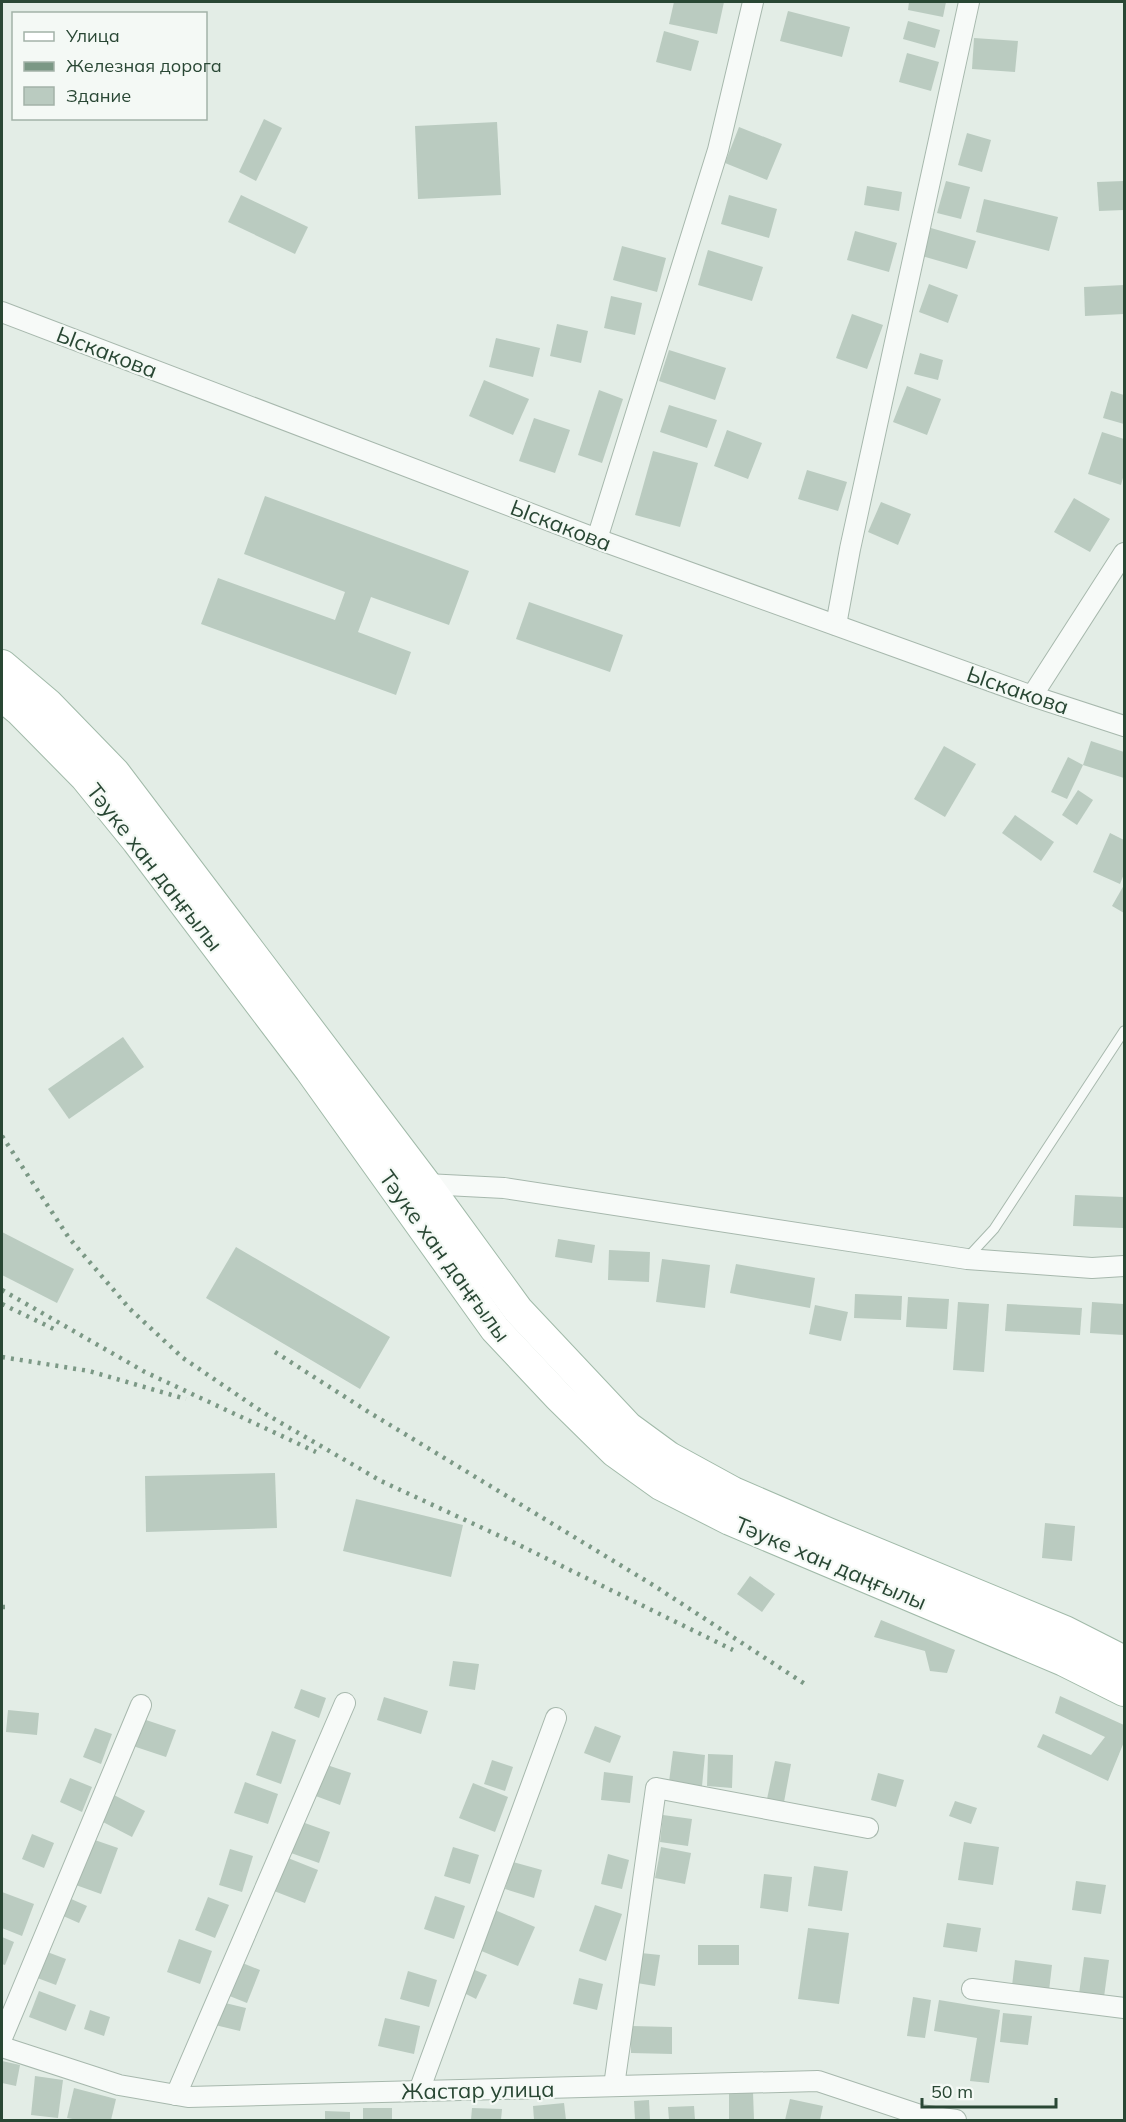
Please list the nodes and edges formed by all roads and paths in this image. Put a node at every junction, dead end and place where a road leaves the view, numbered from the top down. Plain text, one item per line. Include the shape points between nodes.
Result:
1 (753, 2) edge
2 (969, 2) edge
3 (2, 312) edge
4 (597, 539) junction
5 (1125, 553) edge
6 (836, 625) junction
7 (2, 665) edge
8 (2, 696) edge
9 (1032, 696) junction
10 (1125, 726) edge
11 (1125, 1031) edge
12 (320, 1063) junction
13 (426, 1184) junction
14 (967, 1259) junction
15 (1125, 1266) edge
16 (518, 1310) junction
17 (495, 1329) junction
18 (1125, 1661) edge
19 (1125, 1691) edge
20 (345, 1703) dead end
21 (141, 1705) dead end
22 (555, 1718) dead end
23 (868, 1828) dead end
24 (972, 1989) dead end
25 (1125, 2008) edge
26 (2, 2038) edge
27 (2, 2047) edge
28 (614, 2086) junction
29 (419, 2091) junction
30 (176, 2095) junction
31 (956, 2121) edge

1 - 4 street via 718,150
2 - 6 street
3 - 4 street, Ыскакова
4 - 6 street, Ыскакова
5 - 9 street
6 - 9 street, Ыскакова
7 - 12 main road, Тәуке хан даңғылы via 48,704 115,773
8 - 12 main road, Тәуке хан даңғылы via 85,777
9 - 10 street, Ыскакова
11 - 14 lane via 994,1229
12 - 13 main road, Тәуке хан даңғылы
12 - 17 main road, Тәуке хан даңғылы
13 - 14 street via 504,1188
13 - 16 main road, Тәуке хан даңғылы
14 - 15 street via 1092,1268
16 - 17 main road
16 - 18 main road, Тәуке хан даңғылы via 628,1427 669,1457 733,1492 1065,1631
17 - 19 main road, Тәуке хан даңғылы via 615,1452 661,1485 730,1521 1064,1661
20 - 30 street
21 - 26 street
22 - 29 street
23 - 28 street via 656,1788
24 - 25 street
27 - 30 street, Жастар улица via 119,2085
28 - 29 street, Жастар улица
28 - 31 street, Жастар улица via 818,2081 920,2115
29 - 30 street, Жастар улица

